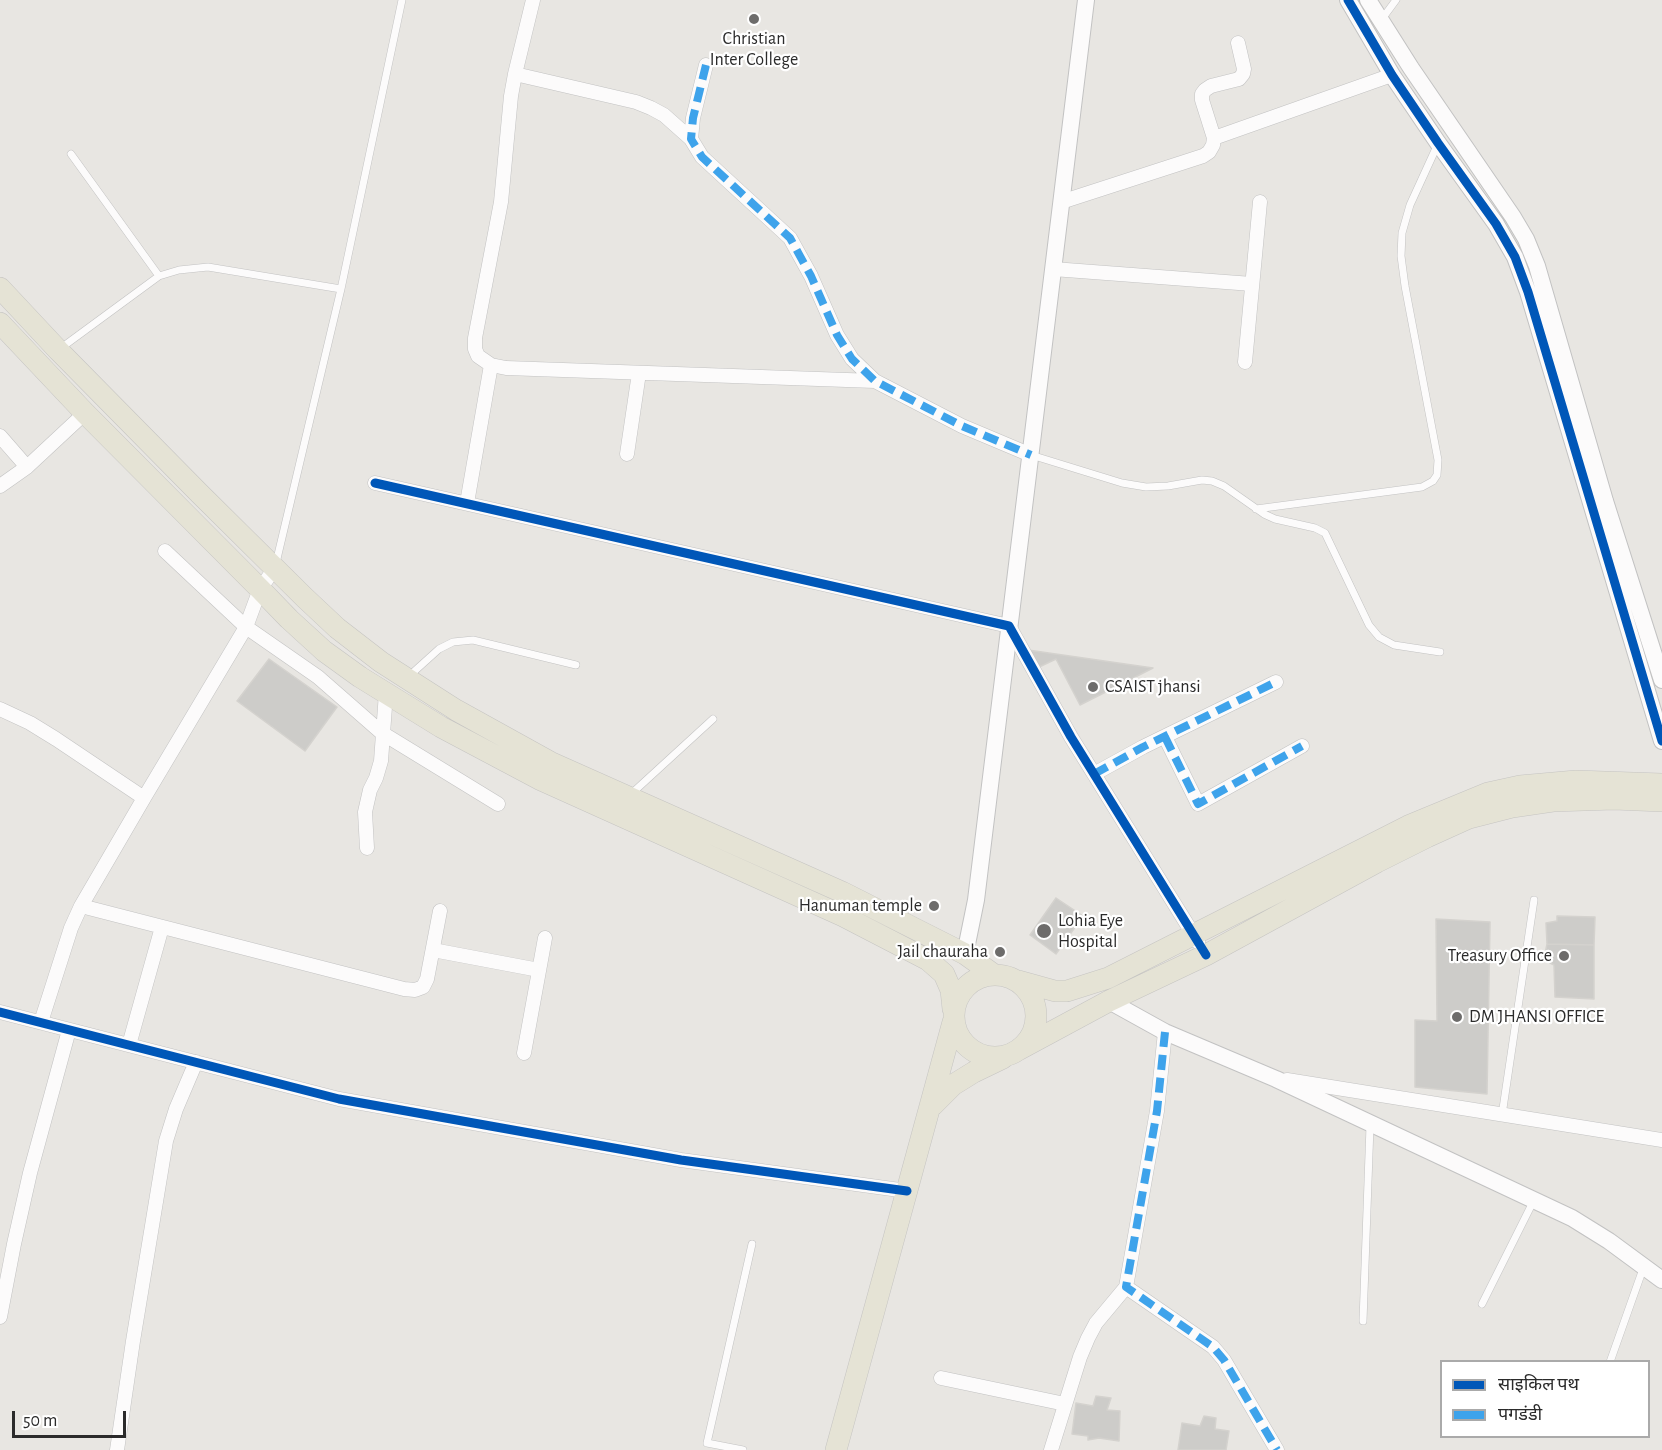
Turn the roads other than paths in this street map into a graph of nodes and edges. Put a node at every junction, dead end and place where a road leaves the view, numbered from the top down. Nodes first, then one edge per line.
1 (402, 0) edge
2 (533, 0) edge
3 (1086, 0) edge
4 (1348, 0) edge
5 (1368, 0) edge
6 (1396, 0) edge
7 (1381, 21) junction
8 (1238, 43) dead end
9 (706, 65) dead end
10 (515, 74) junction
11 (1392, 75) junction
12 (1214, 138) junction
13 (692, 139) junction
14 (1438, 143) junction
15 (72, 154) dead end
16 (1062, 202) junction
17 (1260, 202) dead end
18 (1053, 269) junction
19 (159, 276) junction
20 (1252, 284) junction
21 (0, 288) edge
22 (341, 289) junction
23 (0, 323) edge
24 (58, 350) junction
25 (1245, 362) dead end
26 (491, 365) junction
27 (639, 373) junction
28 (875, 381) junction
29 (85, 413) junction
30 (0, 436) edge
31 (627, 454) dead end
32 (1031, 454) junction
33 (27, 467) junction
34 (375, 483) dead end
35 (0, 486) edge
36 (466, 503) junction
37 (1256, 509) junction
38 (165, 551) dead end
39 (275, 568) junction
40 (260, 589) junction
41 (1010, 626) junction
42 (246, 627) junction
43 (1440, 652) dead end
44 (576, 665) dead end
45 (406, 678) junction
46 (1662, 680) edge
47 (1276, 682) dead end
48 (386, 693) junction
49 (0, 709) edge
50 (713, 719) dead end
51 (382, 733) junction
52 (1165, 736) junction
53 (1662, 741) edge
54 (1302, 746) dead end
55 (1094, 774) junction
56 (1662, 784) edge
57 (628, 797) junction
58 (144, 798) junction
59 (1662, 801) edge
60 (498, 804) dead end
61 (367, 848) dead end
62 (1534, 900) dead end
63 (81, 906) junction
64 (440, 910) dead end
65 (162, 927) junction
66 (1194, 934) junction
67 (545, 938) dead end
68 (433, 950) junction
69 (965, 954) junction
70 (1206, 955) junction
71 (539, 970) junction
72 (993, 974) junction
73 (1019, 981) junction
74 (1109, 1001) junction
75 (0, 1012) edge
76 (953, 1016) junction
77 (41, 1022) junction
78 (69, 1030) junction
79 (1165, 1032) junction
80 (129, 1045) junction
81 (524, 1053) dead end
82 (1012, 1053) junction
83 (196, 1062) junction
84 (1276, 1079) junction
85 (932, 1107) junction
86 (1502, 1115) junction
87 (1371, 1123) junction
88 (1662, 1140) edge
89 (907, 1191) junction
90 (1534, 1200) junction
91 (752, 1244) dead end
92 (1644, 1266) junction
93 (1662, 1280) edge
94 (1126, 1287) junction
95 (1482, 1304) dead end
96 (0, 1317) edge
97 (1364, 1321) dead end
98 (1611, 1360) edge
99 (941, 1378) dead end
100 (1065, 1404) junction
101 (706, 1447) edge
102 (117, 1450) edge
103 (743, 1450) edge
104 (836, 1450) edge
105 (1051, 1450) edge
106 (1277, 1450) edge

1 - 22 lane
2 - 10 street
3 - 16 street
4 - 11 street
5 - 7 street
6 - 7 lane
7 - 46 street
8 - 12 street
9 - 13 street
10 - 13 street
10 - 26 street
11 - 12 street
11 - 14 street
12 - 16 street
13 - 28 street
14 - 37 lane
14 - 53 street
15 - 19 lane
16 - 18 street
17 - 20 street
18 - 20 street
18 - 32 street
19 - 22 lane
19 - 24 lane
20 - 25 street
21 - 24 main road
22 - 39 lane
23 - 29 main road
24 - 39 main road
26 - 27 street
26 - 36 street
27 - 28 street
27 - 31 street
28 - 32 street
29 - 33 street
29 - 40 main road
30 - 33 street
32 - 37 lane
32 - 41 street
33 - 35 street
34 - 36 street
36 - 41 street
37 - 43 lane
38 - 42 street
39 - 40 street
39 - 45 main road
40 - 42 street
40 - 48 main road
41 - 55 street
41 - 69 street
42 - 51 street
42 - 58 street
44 - 45 lane
45 - 57 main road
47 - 52 street
48 - 51 street
48 - 76 main road
49 - 58 street
50 - 57 lane
51 - 60 street
51 - 61 street
52 - 54 street
52 - 55 street
55 - 66 street
56 - 66 main road
57 - 69 main road
58 - 63 street
59 - 70 main road
62 - 86 lane
63 - 65 street
63 - 77 street
64 - 68 street
65 - 68 street
65 - 80 street
66 - 70 street
66 - 73 main road
67 - 71 street
68 - 71 street
69 - 72 main road
70 - 74 main road
71 - 81 street
72 - 73 main road
72 - 76 main road
73 - 82 main road
74 - 79 street
74 - 82 main road
75 - 77 street
76 - 82 main road
76 - 85 main road
77 - 78 street
78 - 80 street
78 - 96 street
79 - 84 street
79 - 94 street
80 - 83 street
82 - 85 main road
83 - 89 street
83 - 102 street
84 - 86 street
84 - 87 street
85 - 89 main road
86 - 88 street
87 - 90 street
87 - 97 lane
89 - 104 main road
90 - 92 street
90 - 95 lane
91 - 101 lane
92 - 93 street
92 - 98 lane
94 - 100 street
94 - 106 street
99 - 100 street
100 - 105 street
101 - 103 lane

